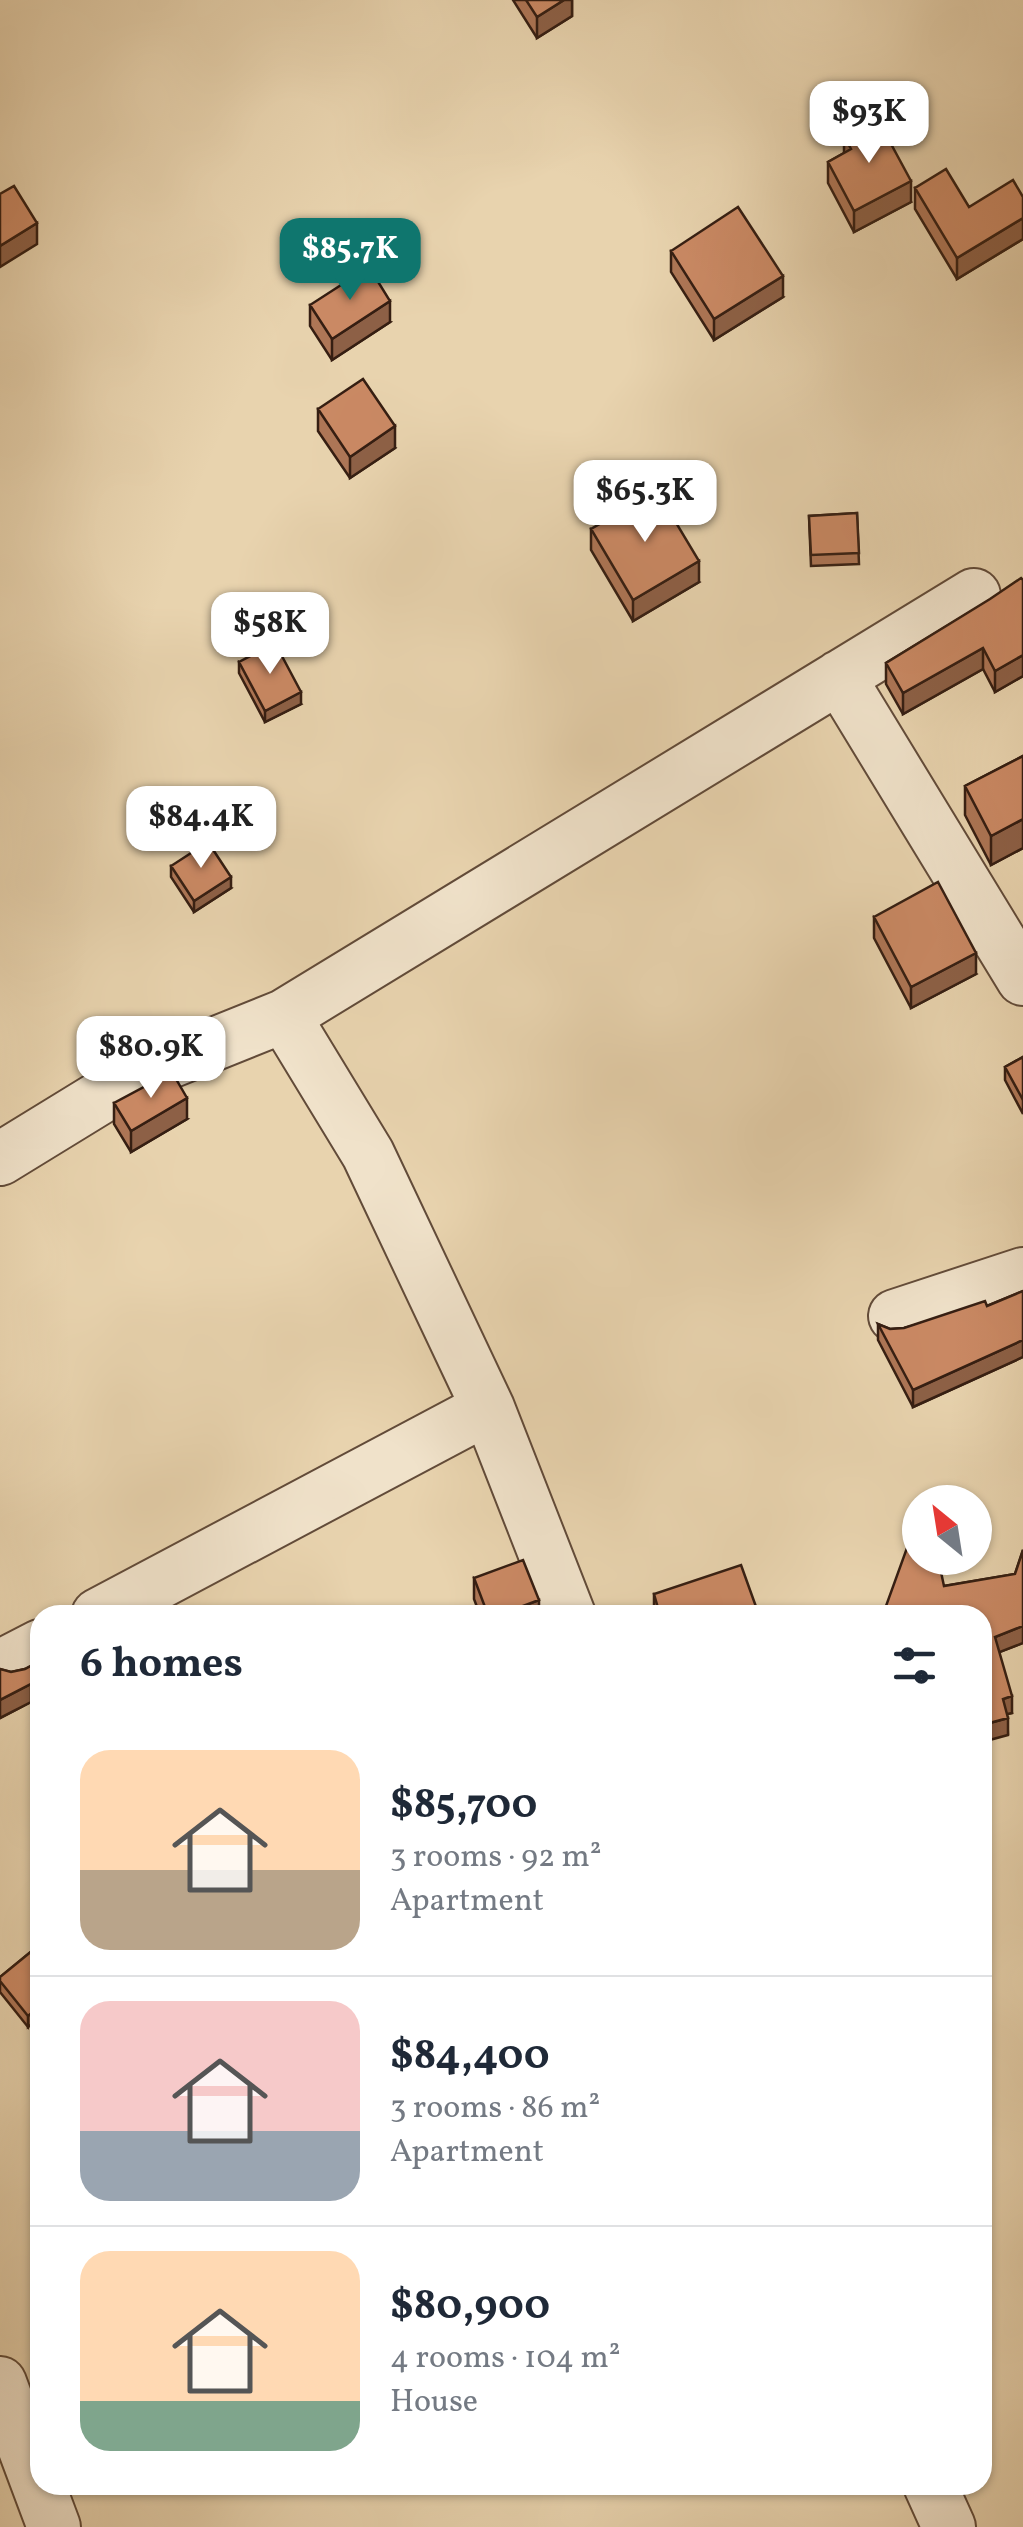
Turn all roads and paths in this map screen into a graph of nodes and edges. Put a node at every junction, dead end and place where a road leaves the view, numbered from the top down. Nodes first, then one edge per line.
1 (974, 595) dead end
2 (839, 677) junction
3 (1023, 980) edge
4 (284, 1016) junction
5 (0, 1159) edge
6 (1023, 1274) edge
7 (895, 1316) dead end
8 (488, 1408) junction
9 (117, 1605) edge
10 (565, 1605) edge
11 (0, 2383) edge
12 (30, 2463) edge
13 (42, 2495) edge
14 (935, 2495) edge
15 (54, 2527) edge
16 (950, 2527) edge

1 - 2 street
2 - 3 street
2 - 4 street
4 - 5 street
4 - 8 street
6 - 7 street
8 - 9 street
8 - 10 street
11 - 12 street
13 - 15 street
14 - 16 street

